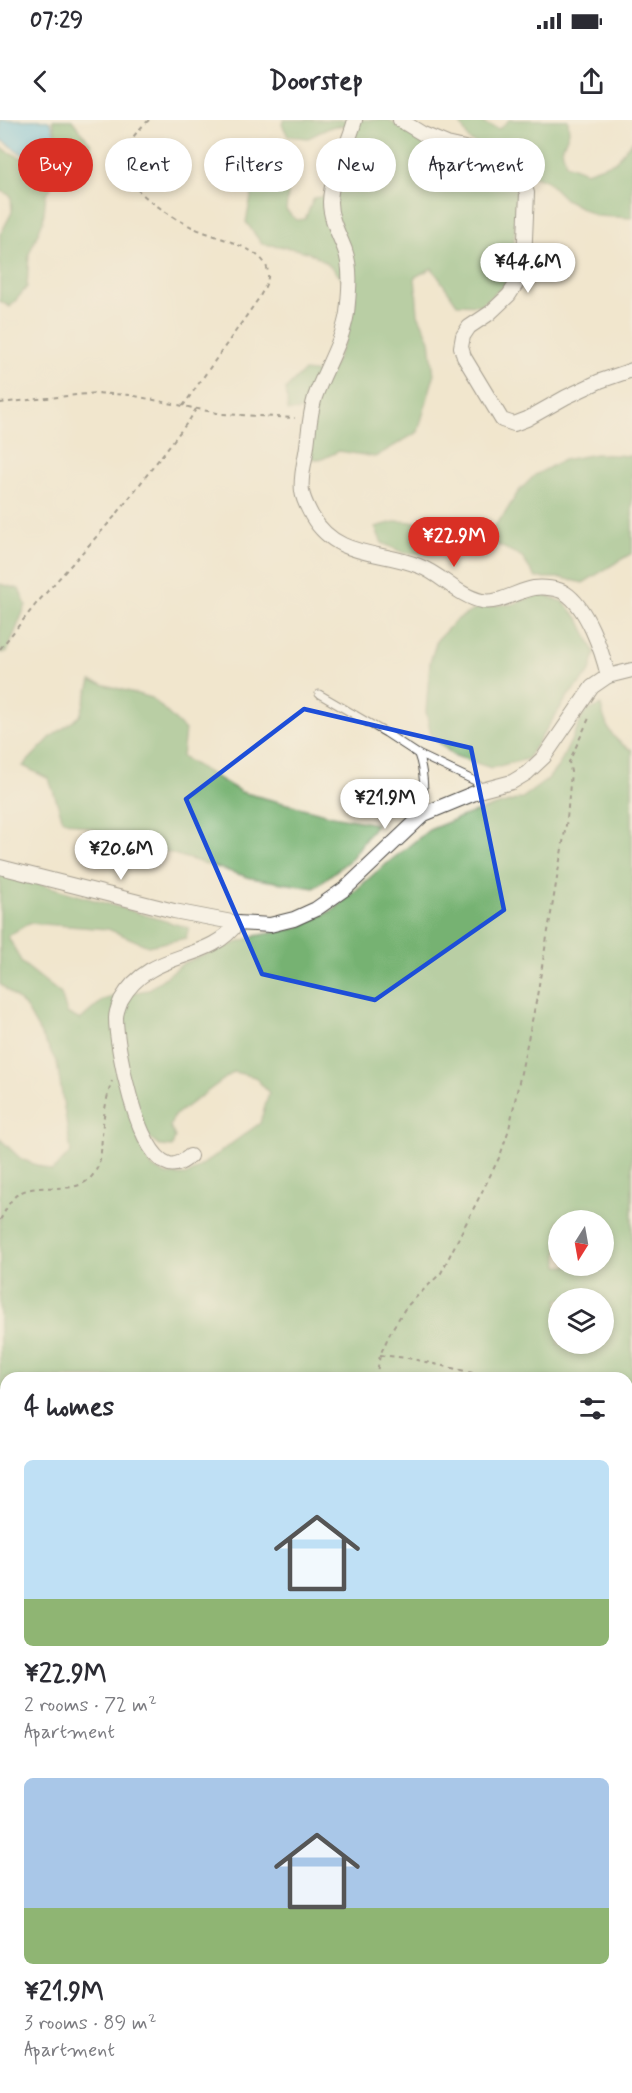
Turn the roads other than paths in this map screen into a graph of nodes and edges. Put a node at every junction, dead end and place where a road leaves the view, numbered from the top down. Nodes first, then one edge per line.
1 (355, 120) edge
2 (400, 120) edge
3 (632, 370) edge
4 (632, 670) edge
5 (608, 676) junction
6 (319, 694) dead end
7 (418, 754) junction
8 (482, 790) junction
9 (424, 814) junction
10 (0, 867) edge
11 (237, 923) junction
12 (190, 1156) dead end

1 - 5 street
2 - 3 street
4 - 5 street
5 - 8 street
6 - 7 lane
7 - 8 lane
7 - 9 lane
8 - 9 street
9 - 11 street
10 - 11 street
11 - 12 street

